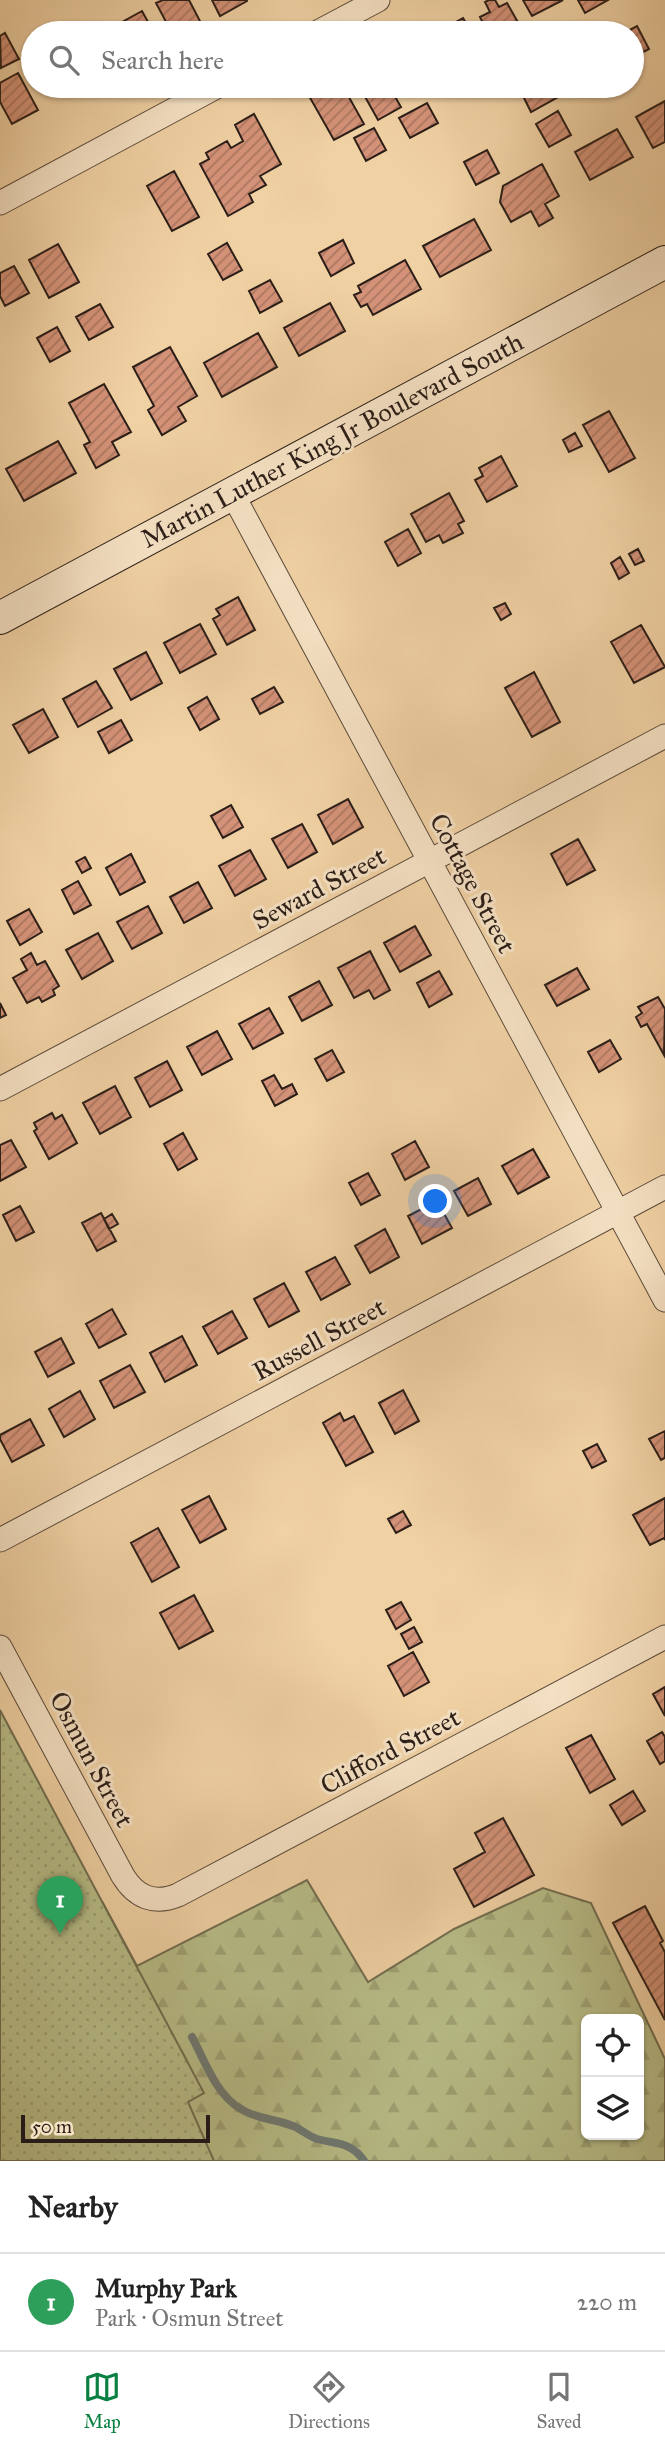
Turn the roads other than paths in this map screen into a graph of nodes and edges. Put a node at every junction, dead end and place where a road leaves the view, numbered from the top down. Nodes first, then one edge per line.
1 (378, 0) edge
2 (339, 21) edge
3 (196, 98) edge
4 (0, 203) edge
5 (665, 261) edge
6 (232, 494) junction
7 (0, 618) edge
8 (665, 736) edge
9 (429, 861) junction
10 (0, 1089) edge
11 (665, 1187) edge
12 (618, 1212) junction
13 (665, 1300) edge
14 (0, 1540) edge
15 (665, 1637) edge
16 (0, 1647) edge
17 (138, 1895) joint

1 - 2 street
3 - 4 street
5 - 6 main road, Martin Luther King Jr Boulevard South
6 - 7 main road, Martin Luther King Jr Boulevard South
6 - 9 street, Cottage Street
8 - 9 street, Seward Street
9 - 10 street, Seward Street
9 - 12 street, Cottage Street
11 - 12 street, Russell Street
12 - 13 street, Cottage Street
12 - 14 street, Russell Street
15 - 17 street, Clifford Street
16 - 17 street, Osmun Street

